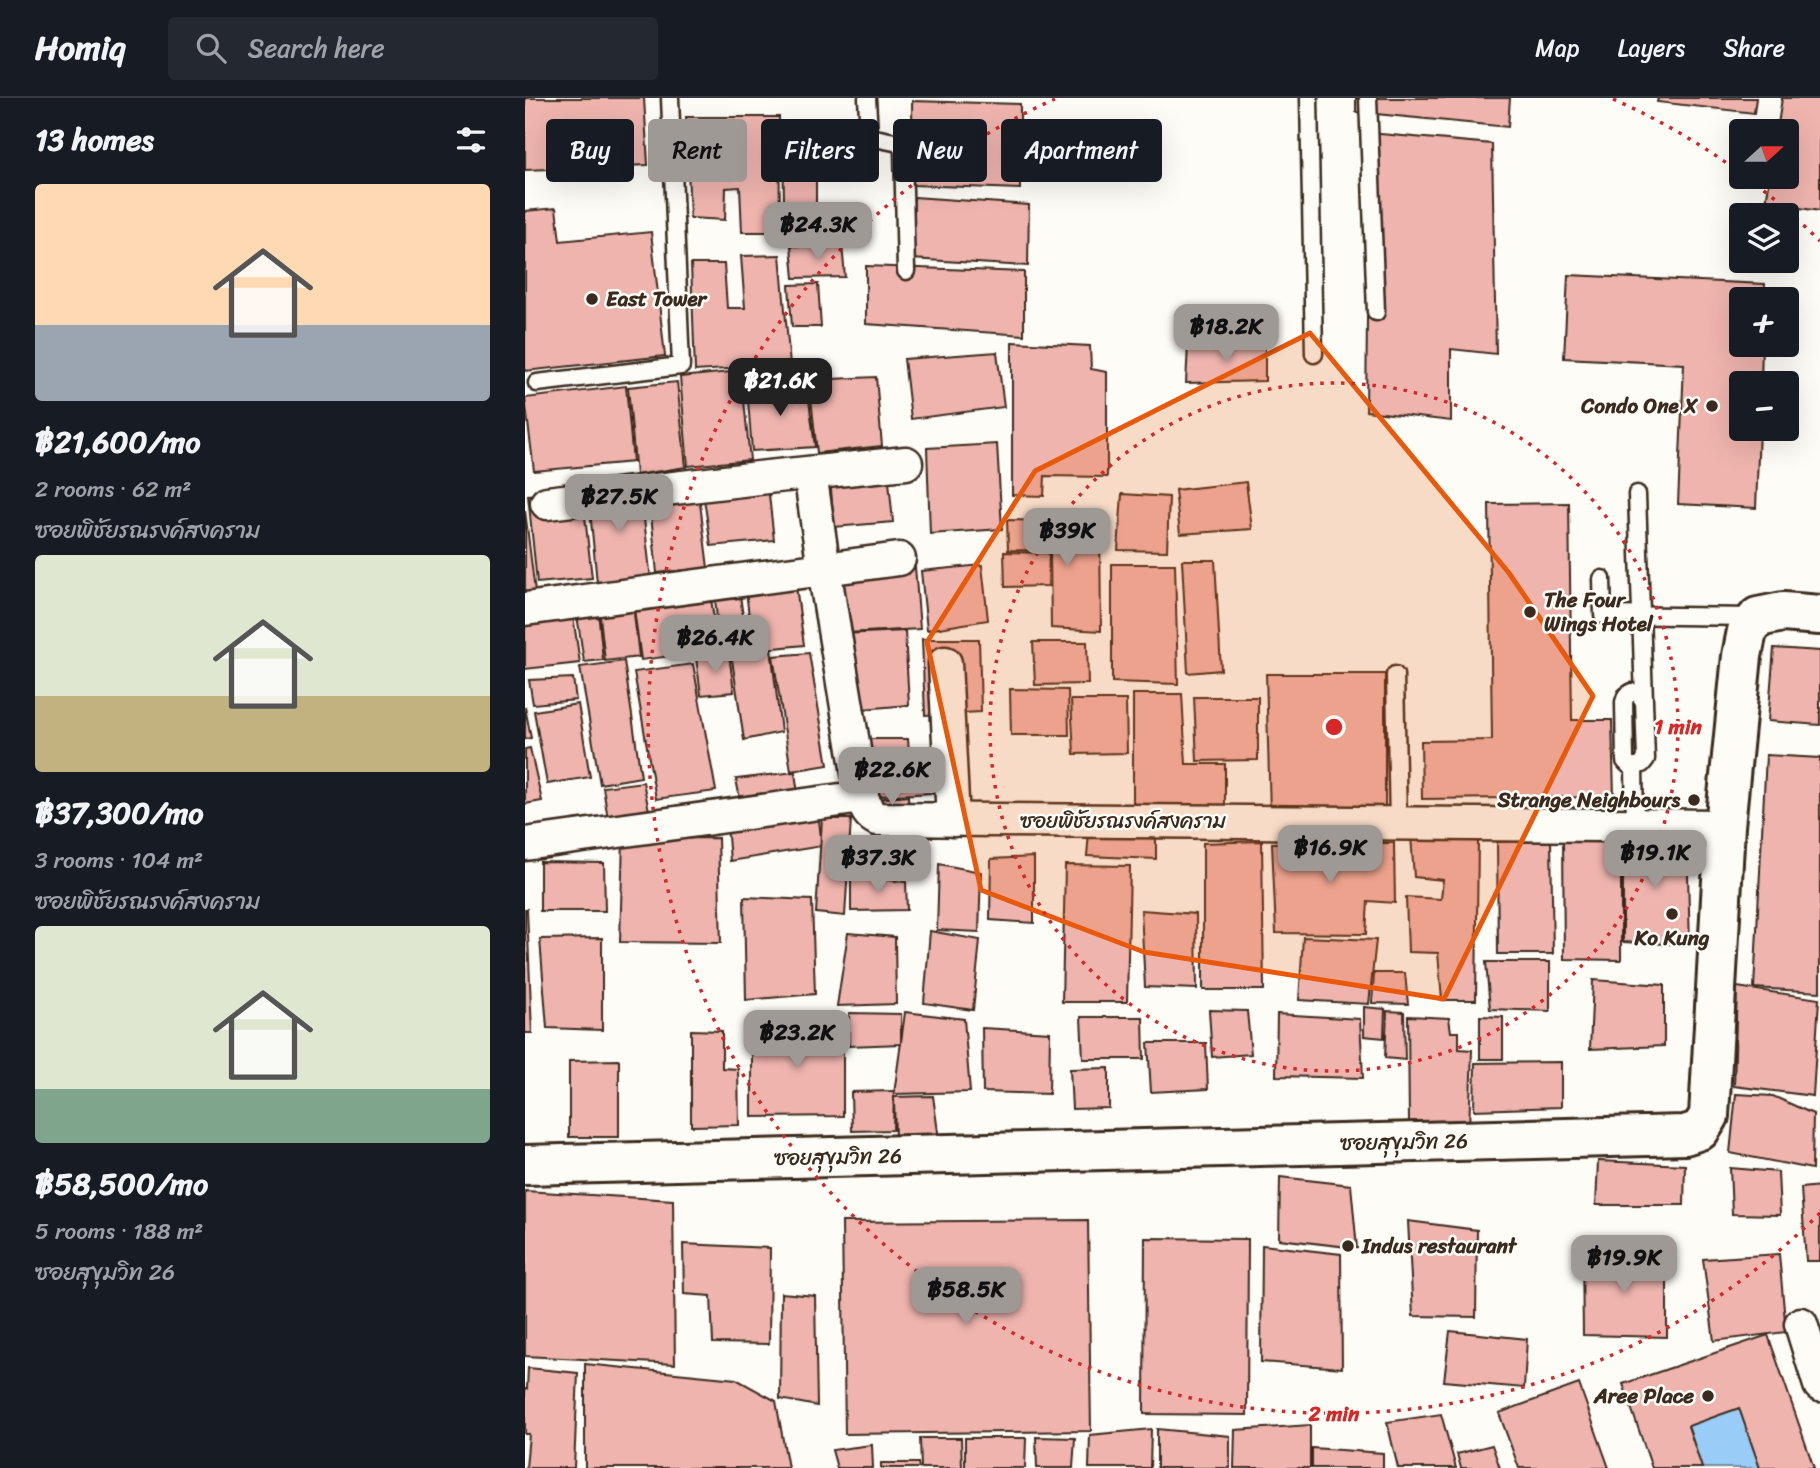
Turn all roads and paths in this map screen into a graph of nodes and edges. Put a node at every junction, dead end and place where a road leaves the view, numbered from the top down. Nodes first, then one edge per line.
1 (670, 98) edge
2 (867, 98) edge
3 (1309, 98) edge
4 (1368, 98) edge
5 (906, 271) dead end
6 (1376, 312) dead end
7 (1314, 354) dead end
8 (537, 383) dead end
9 (906, 463) dead end
10 (810, 473) junction
11 (1637, 494) dead end
12 (547, 503) dead end
13 (899, 559) dead end
14 (824, 569) junction
15 (1601, 579) dead end
16 (525, 609) edge
17 (1820, 615) edge
18 (1642, 616) junction
19 (1758, 617) junction
20 (945, 663) dead end
21 (1395, 675) dead end
22 (862, 797) junction
23 (953, 820) junction
24 (1398, 824) junction
25 (1635, 826) junction
26 (1725, 826) junction
27 (525, 844) edge
28 (525, 1165) edge
29 (1801, 1324) dead end
30 (1820, 1385) edge

1 - 8 lane
2 - 5 lane
3 - 7 lane
4 - 6 lane
9 - 10 street
10 - 12 street
10 - 14 street
11 - 18 lane
13 - 14 street
14 - 16 street
14 - 22 street
15 - 18 lane
17 - 19 street
18 - 19 lane
18 - 25 lane
19 - 26 street, ซอยสุขุมวิท 26
20 - 23 street
21 - 24 lane
22 - 23 street, ซอยพิชัยรณรงค์สงคราม
22 - 27 street
23 - 24 street, ซอยพิชัยรณรงค์สงคราม
24 - 25 street, ซอยพิชัยรณรงค์สงคราม
25 - 26 street, ซอยพิชัยรณรงค์สงคราม
26 - 28 street, ซอยสุขุมวิท 26
29 - 30 street

